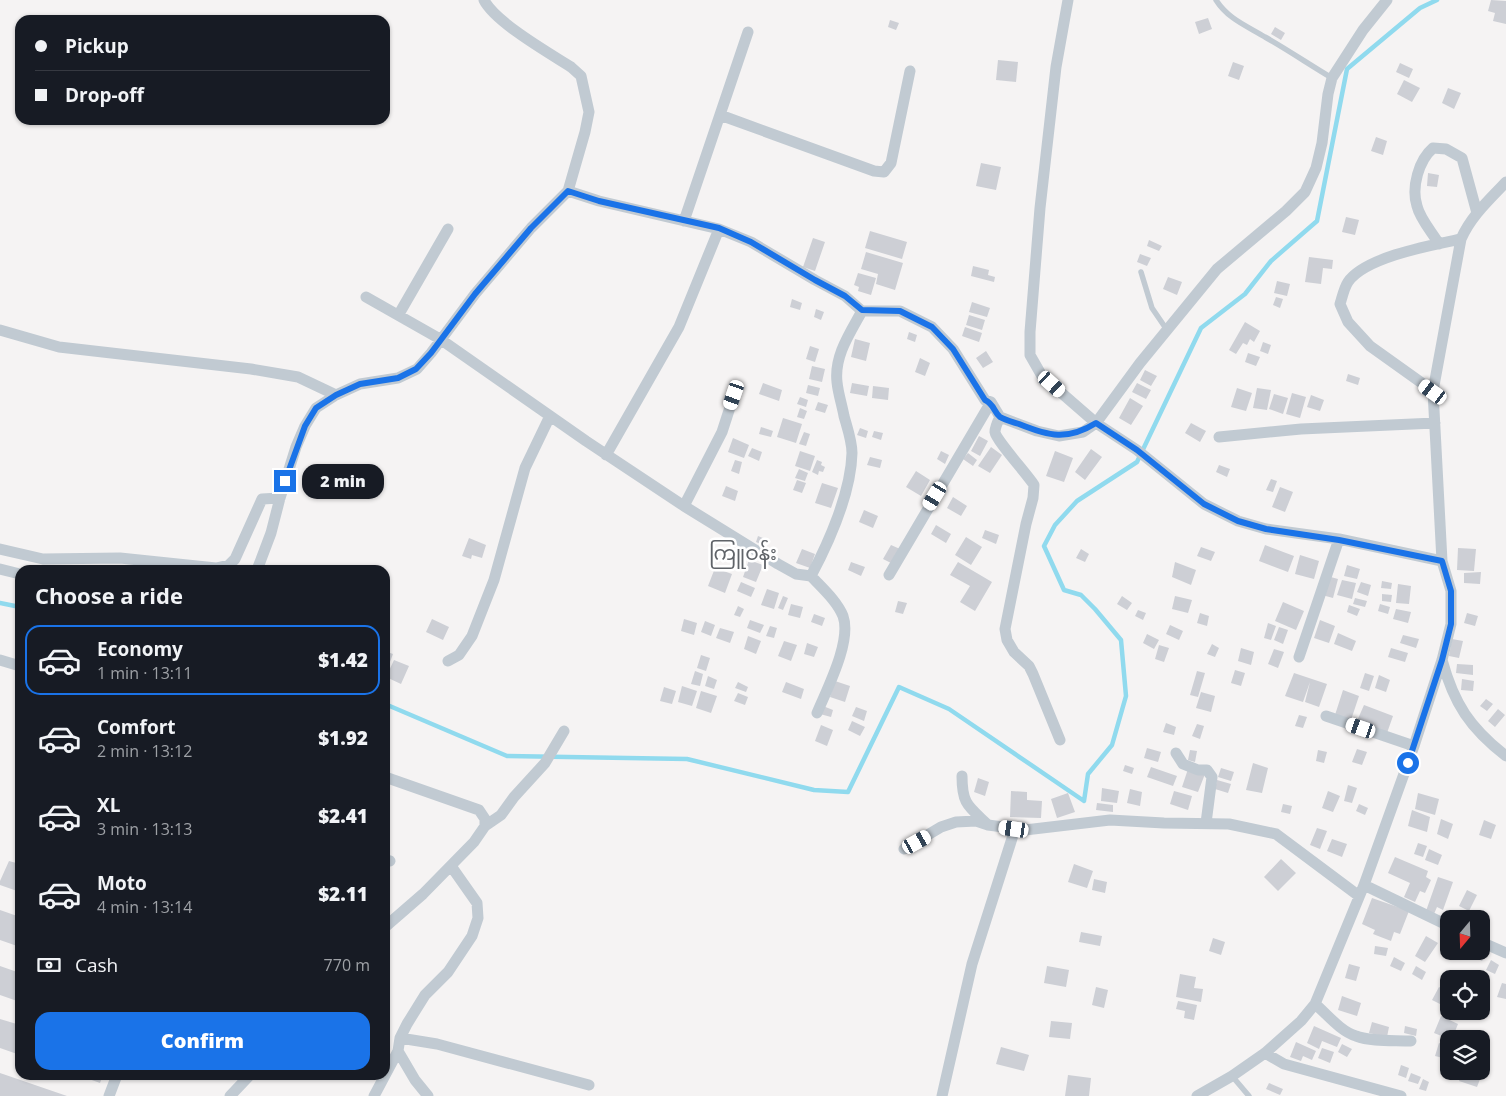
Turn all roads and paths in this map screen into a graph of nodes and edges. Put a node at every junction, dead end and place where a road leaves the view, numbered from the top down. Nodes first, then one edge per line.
1 (484, 0) edge
2 (1068, 0) edge
3 (1216, 0) edge
4 (1387, 0) edge
5 (748, 32) dead end
6 (910, 71) dead end
7 (1332, 78) junction
8 (720, 115) junction
9 (1506, 182) edge
10 (568, 191) junction
11 (1477, 213) junction
12 (684, 221) junction
13 (719, 228) junction
14 (448, 229) dead end
15 (1461, 239) junction
16 (1439, 244) junction
17 (1141, 272) dead end
18 (366, 297) dead end
19 (862, 310) junction
20 (399, 314) junction
21 (0, 330) edge
22 (1167, 330) junction
23 (440, 339) junction
24 (1433, 392) junction
25 (336, 395) junction
26 (734, 395) dead end
27 (991, 402) junction
28 (550, 416) junction
29 (1000, 417) junction
30 (1096, 423) junction
31 (1435, 424) junction
32 (1219, 437) dead end
33 (606, 455) junction
34 (280, 498) junction
35 (684, 506) junction
36 (1339, 540) junction
37 (0, 549) edge
38 (1442, 561) junction
39 (187, 565) edge
40 (230, 565) edge
41 (259, 565) edge
42 (0, 569) edge
43 (15, 573) edge
44 (889, 575) dead end
45 (811, 576) junction
46 (1299, 657) dead end
47 (0, 660) edge
48 (1442, 660) junction
49 (448, 661) dead end
50 (15, 664) edge
51 (817, 713) dead end
52 (1326, 716) dead end
53 (564, 731) dead end
54 (1060, 740) dead end
55 (1414, 746) junction
56 (1176, 753) dead end
57 (1506, 756) edge
58 (962, 776) dead end
59 (390, 779) edge
60 (1206, 823) junction
61 (988, 825) junction
62 (485, 826) junction
63 (1014, 829) junction
64 (904, 849) dead end
65 (451, 866) junction
66 (1362, 890) junction
67 (1440, 922) edge
68 (390, 923) edge
69 (1490, 946) edge
70 (1506, 953) edge
71 (1315, 1004) junction
72 (400, 1038) junction
73 (1411, 1041) dead end
74 (398, 1051) junction
75 (1265, 1053) junction
76 (390, 1066) edge
77 (1232, 1076) junction
78 (115, 1080) edge
79 (245, 1080) edge
80 (383, 1080) edge
81 (589, 1086) dead end
82 (109, 1096) edge
83 (230, 1096) edge
84 (374, 1096) edge
85 (428, 1096) edge
86 (942, 1096) edge
87 (1197, 1096) edge
88 (1250, 1096) edge
89 (1401, 1096) edge

1 - 10 street
2 - 30 street
3 - 7 lane
4 - 7 street
5 - 8 street
6 - 8 street
7 - 22 street
8 - 12 street
9 - 11 street
10 - 12 street
10 - 23 street
11 - 15 street
11 - 16 street
12 - 13 street
13 - 19 street
13 - 33 street
14 - 20 street
15 - 16 street
15 - 24 street
16 - 24 street
17 - 22 lane
18 - 20 street
19 - 27 street
19 - 45 street
20 - 23 street
21 - 25 street
22 - 30 street
23 - 25 street
23 - 28 street
24 - 31 street
25 - 34 street
26 - 35 street
27 - 29 street
27 - 44 street
28 - 33 street
28 - 49 street
29 - 30 street
29 - 54 street
30 - 36 street
31 - 32 street
31 - 38 street
33 - 35 street
34 - 40 street
34 - 41 street
35 - 45 street
36 - 38 street
36 - 46 street
37 - 39 street
38 - 48 street
42 - 43 street
45 - 51 street
47 - 50 street
48 - 55 street
48 - 57 street
52 - 55 street
53 - 62 street
55 - 66 street
56 - 60 street
58 - 61 street
59 - 62 street
60 - 63 street
60 - 66 street
61 - 63 street
61 - 64 street
62 - 65 street
63 - 86 street
65 - 68 street
65 - 72 street
66 - 67 street
66 - 71 street
69 - 70 street
71 - 73 street
71 - 75 street
72 - 74 street
72 - 81 street
74 - 76 street
74 - 85 street
75 - 77 street
75 - 89 street
77 - 87 street
77 - 88 lane
78 - 82 street
79 - 83 street
80 - 84 street

